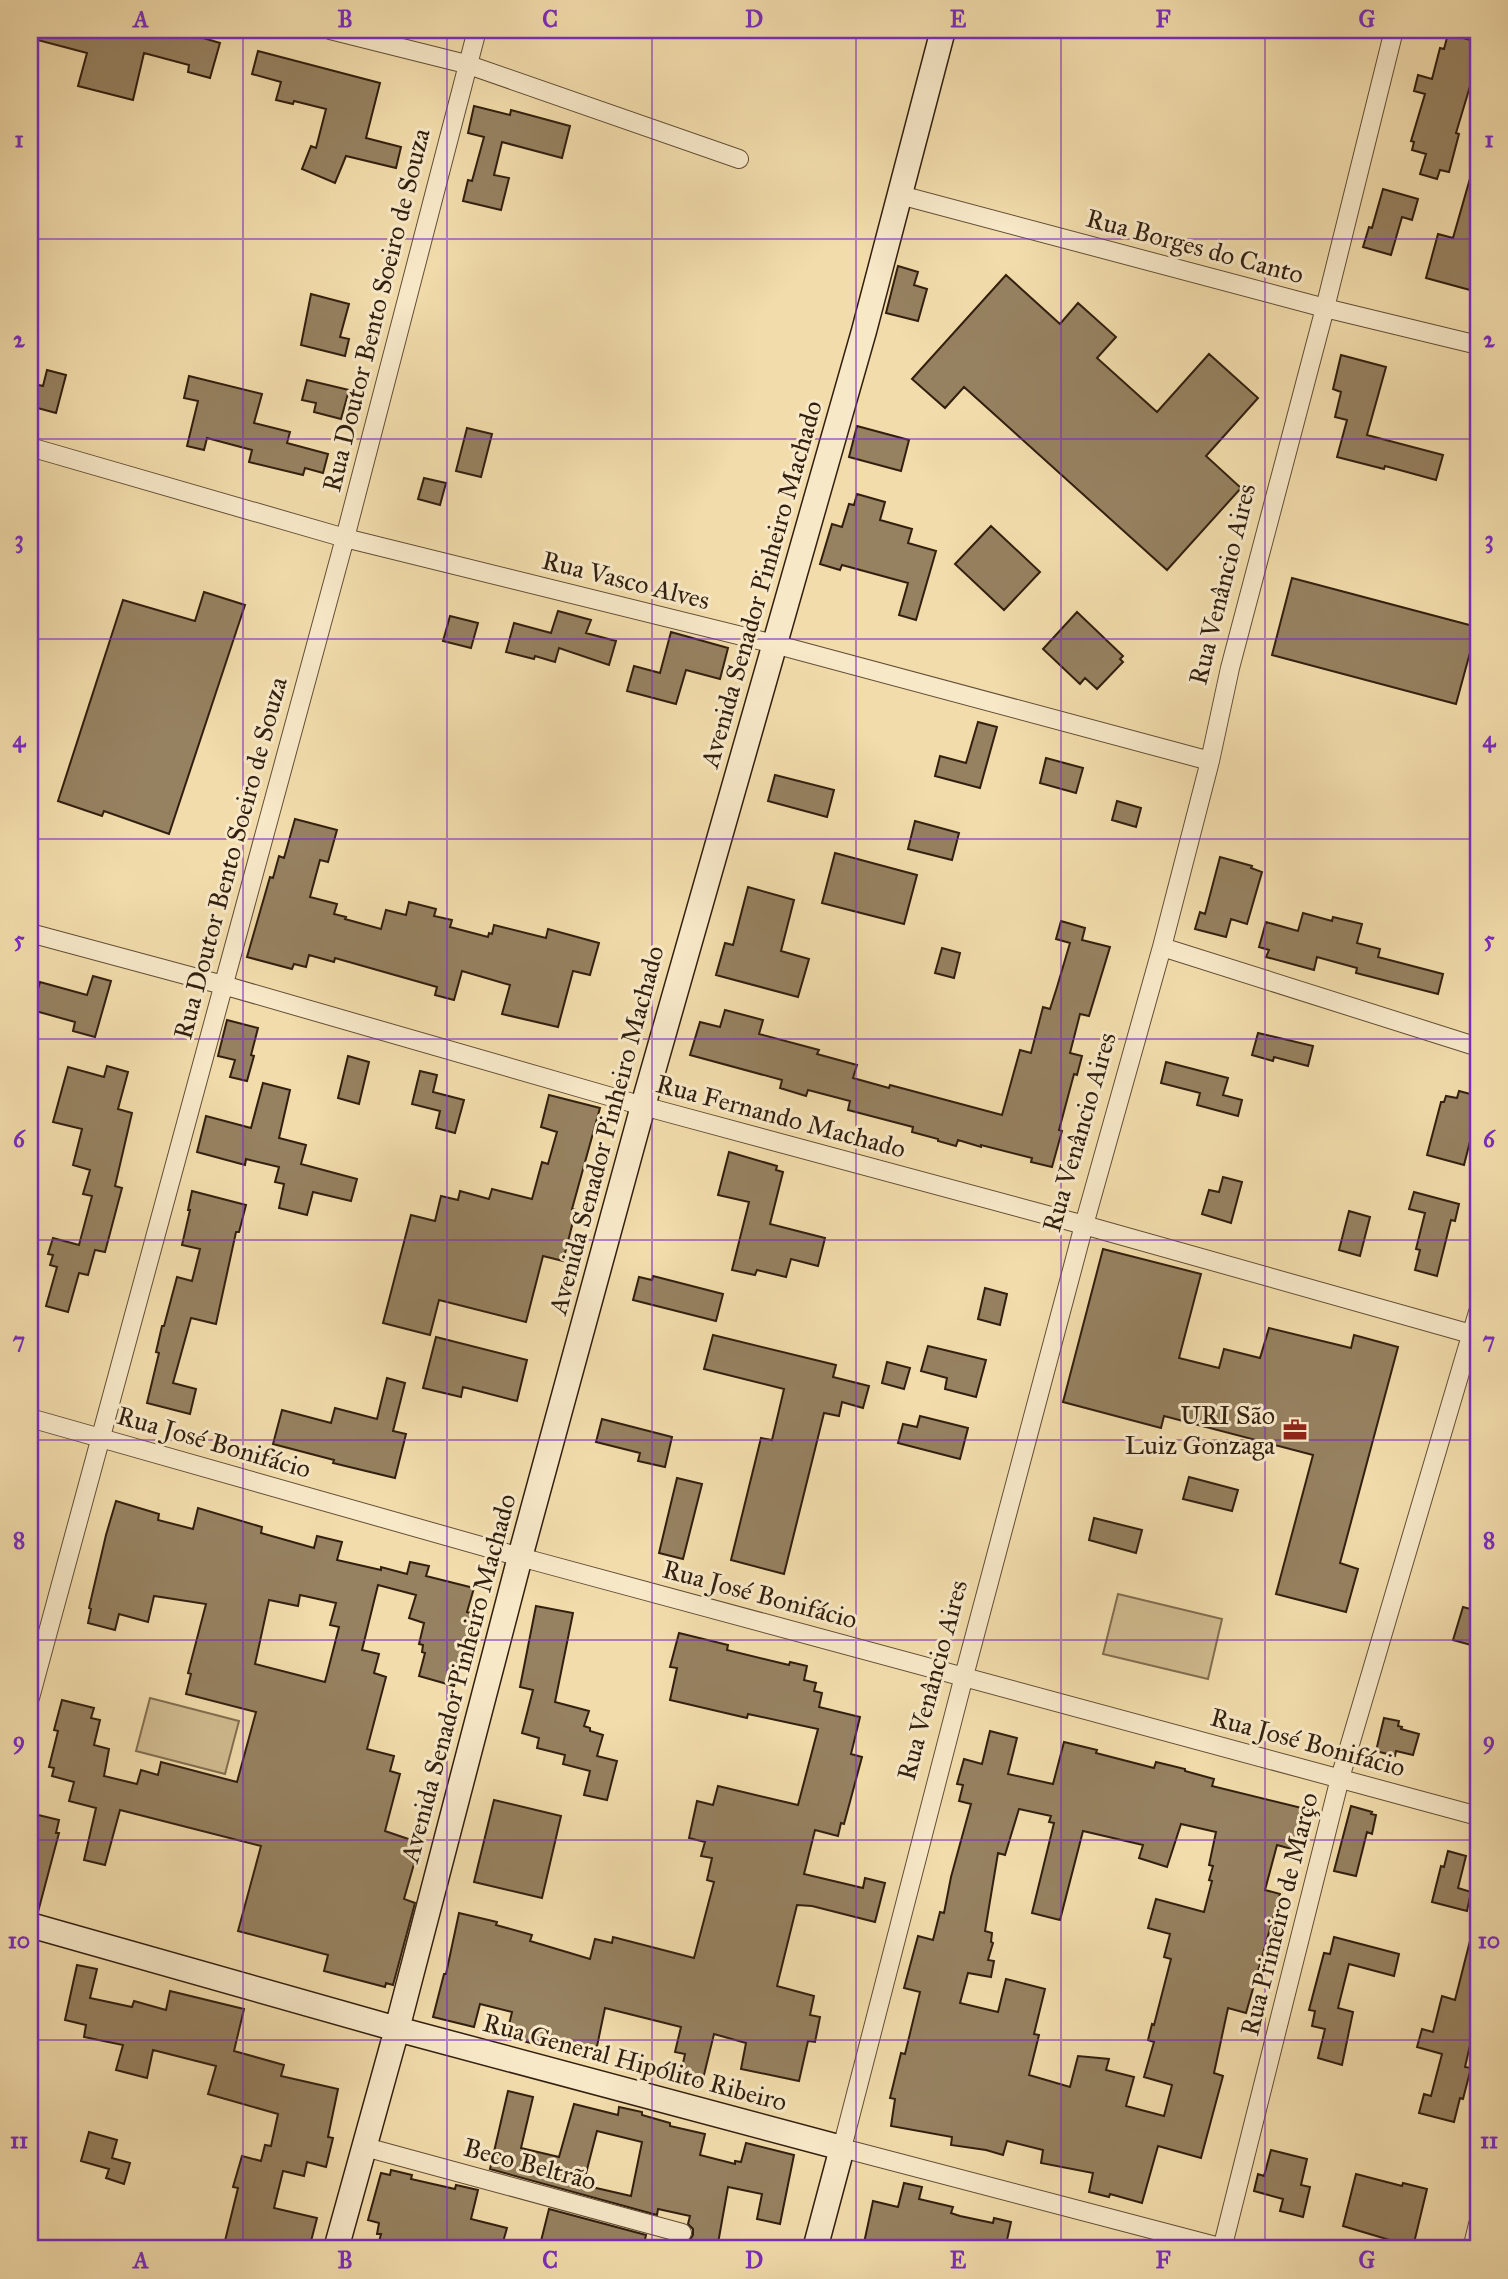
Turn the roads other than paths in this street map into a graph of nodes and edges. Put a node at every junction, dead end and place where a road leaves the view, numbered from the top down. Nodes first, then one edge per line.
1 (330, 30) edge
2 (477, 30) edge
3 (943, 30) edge
4 (1394, 30) edge
5 (466, 64) junction
6 (739, 159) dead end
7 (900, 195) junction
8 (1325, 308) junction
9 (1478, 345) edge
10 (30, 447) edge
11 (345, 538) junction
12 (774, 644) junction
13 (1210, 761) junction
14 (30, 933) edge
15 (1162, 947) junction
16 (223, 985) junction
17 (1478, 1047) edge
18 (643, 1106) junction
19 (1084, 1225) junction
20 (1478, 1312) edge
21 (1475, 1336) edge
22 (30, 1418) edge
23 (101, 1437) junction
24 (520, 1557) junction
25 (964, 1675) junction
26 (30, 1698) edge
27 (1340, 1779) junction
28 (1478, 1816) edge
29 (30, 1926) edge
30 (397, 2029) junction
31 (365, 2147) junction
32 (842, 2148) junction
33 (1478, 2224) edge
34 (682, 2232) dead end
35 (336, 2249) edge
36 (815, 2249) edge
37 (1224, 2249) edge
38 (1472, 2249) edge

1 - 5 street
2 - 5 street, Rua Doutor Bento Soeiro de Souza
3 - 7 main road, Avenida Senador Pinheiro Machado
4 - 8 street, Rua Venâncio Aires
5 - 6 street
5 - 11 street, Rua Doutor Bento Soeiro de Souza
7 - 8 street, Rua Borges do Canto
7 - 12 main road, Avenida Senador Pinheiro Machado
8 - 9 street, Rua Borges do Canto
8 - 13 street, Rua Venâncio Aires
10 - 11 street, Rua Vasco Alves
11 - 12 street, Rua Vasco Alves
11 - 16 street, Rua Doutor Bento Soeiro de Souza
12 - 13 street, Rua Vasco Alves
12 - 18 main road, Avenida Senador Pinheiro Machado
13 - 15 street, Rua Venâncio Aires
14 - 16 street, Rua Fernando Machado
15 - 17 street
15 - 19 street, Rua Venâncio Aires
16 - 18 street, Rua Fernando Machado
16 - 23 street, Rua Doutor Bento Soeiro de Souza
18 - 19 street, Rua Fernando Machado
18 - 24 main road, Avenida Senador Pinheiro Machado
19 - 21 street, Rua Fernando Machado
19 - 25 street, Rua Venâncio Aires
20 - 21 street, Rua Primeiro de Março
21 - 27 street, Rua Primeiro de Março
22 - 23 street, Rua José Bonifácio
23 - 24 street, Rua José Bonifácio
23 - 26 street, Rua Doutor Bento Soeiro de Souza
24 - 25 street, Rua José Bonifácio
24 - 30 main road, Avenida Senador Pinheiro Machado
25 - 27 street, Rua José Bonifácio
25 - 32 street, Rua Venâncio Aires
27 - 28 street, Rua José Bonifácio
27 - 37 street, Rua Primeiro de Março
29 - 30 main road, Rua General Hipólito Ribeiro
30 - 31 main road, Avenida Senador Pinheiro Machado
30 - 32 main road, Rua General Hipólito Ribeiro
31 - 34 street, Beco Beltrão
31 - 35 main road, Avenida Senador Pinheiro Machado
32 - 36 main road, Rua Venâncio Aires
32 - 37 street, Rua General Hipólito Ribeiro
33 - 38 street

